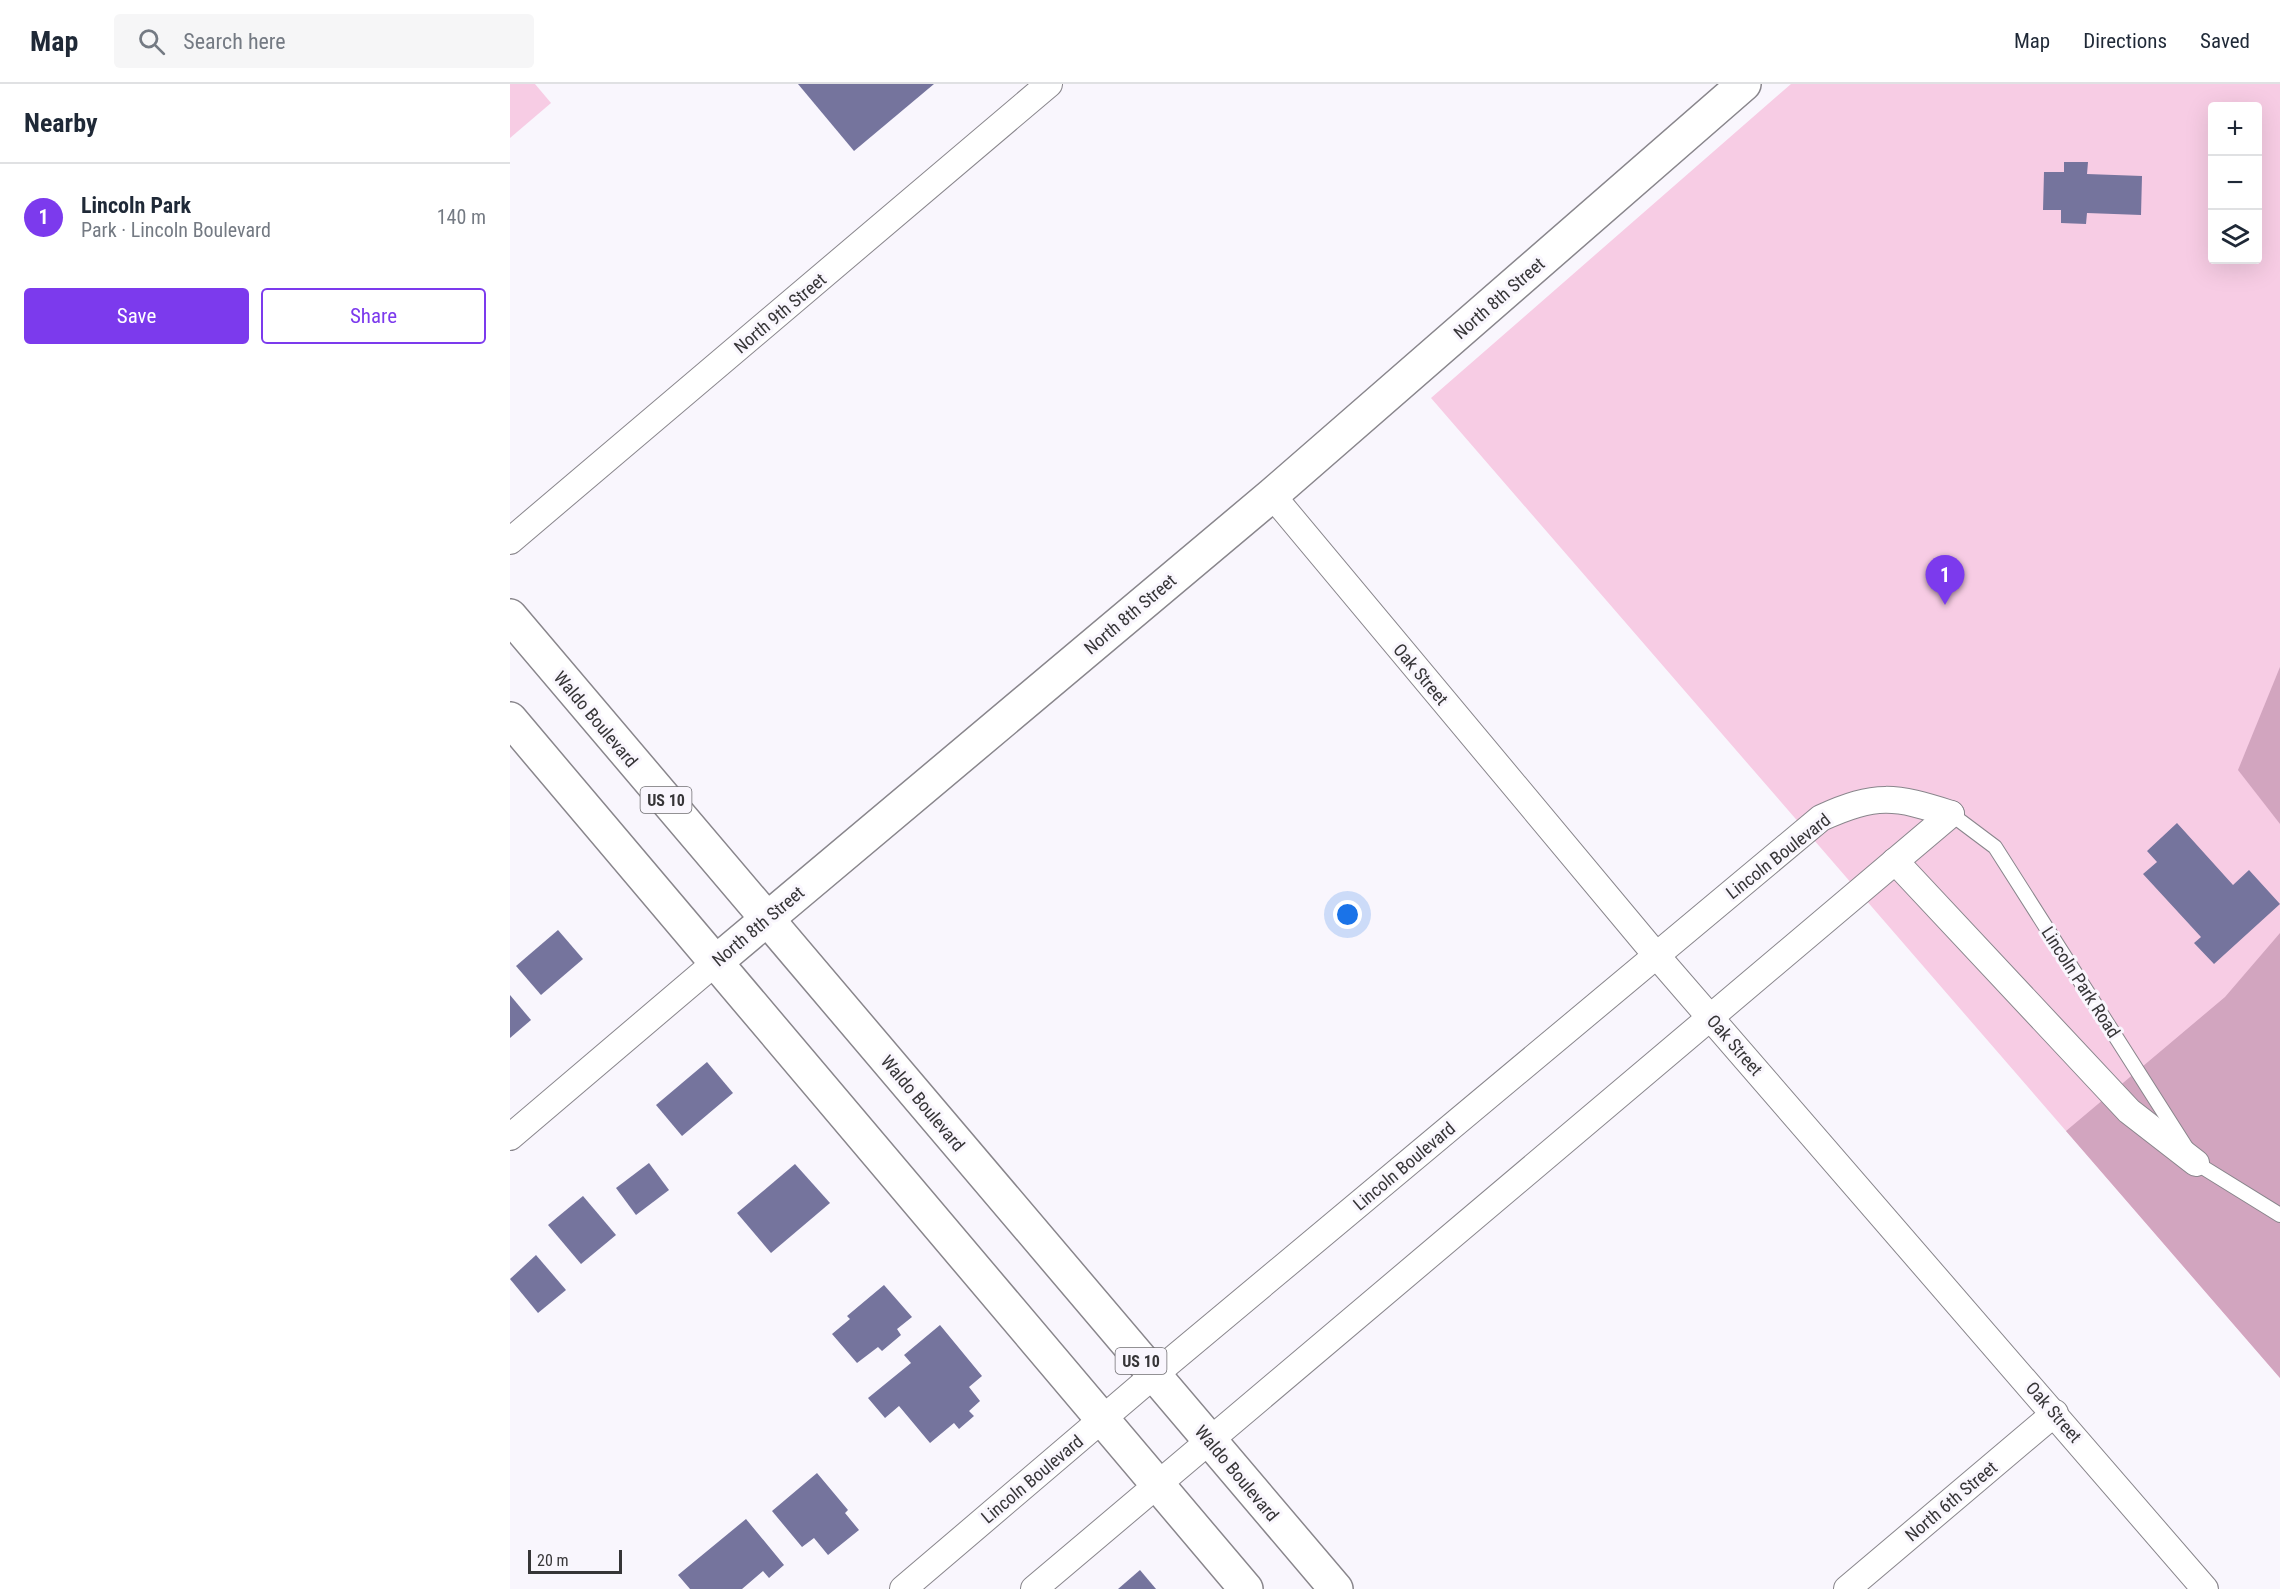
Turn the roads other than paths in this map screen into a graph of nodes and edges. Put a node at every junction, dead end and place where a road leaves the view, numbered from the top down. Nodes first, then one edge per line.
1 (1049, 84) edge
2 (1733, 88) edge
3 (1272, 495) junction
4 (510, 541) edge
5 (510, 616) edge
6 (510, 719) edge
7 (1951, 814) junction
8 (1895, 861) junction
9 (766, 918) junction
10 (1656, 955) junction
11 (716, 962) junction
12 (1711, 1018) junction
13 (510, 1137) edge
14 (2196, 1163) junction
15 (2280, 1215) edge
16 (1154, 1375) junction
17 (2055, 1413) junction
18 (1101, 1420) junction
19 (1210, 1441) junction
20 (1157, 1485) junction
21 (903, 1589) edge
22 (1034, 1589) edge
23 (1246, 1589) edge
24 (1336, 1589) edge
25 (1847, 1589) edge
26 (2205, 1589) edge

1 - 4 street, North 9th Street
2 - 3 main road, North 8th Street
3 - 9 main road, North 8th Street
3 - 10 street, Oak Street
5 - 9 main road, Waldo Boulevard / US 10
6 - 11 main road
7 - 8 street
7 - 10 street, Lincoln Boulevard
7 - 14 lane, Lincoln Park Road
8 - 12 street
8 - 14 street, Lincoln Park Road
9 - 11 main road, North 8th Street
9 - 16 main road, Waldo Boulevard / US 10
10 - 12 street, Oak Street
10 - 16 street, Lincoln Boulevard
11 - 13 street, North 8th Street
11 - 18 main road
12 - 17 street, Oak Street
12 - 19 street
14 - 15 lane, Lincoln Park Road
16 - 18 street, Lincoln Boulevard
16 - 19 main road, Waldo Boulevard / US 10
17 - 25 street, North 6th Street
17 - 26 street, Oak Street
18 - 20 main road
18 - 21 street, Lincoln Boulevard
19 - 20 street
19 - 24 main road, Waldo Boulevard / US 10
20 - 22 street
20 - 23 main road

